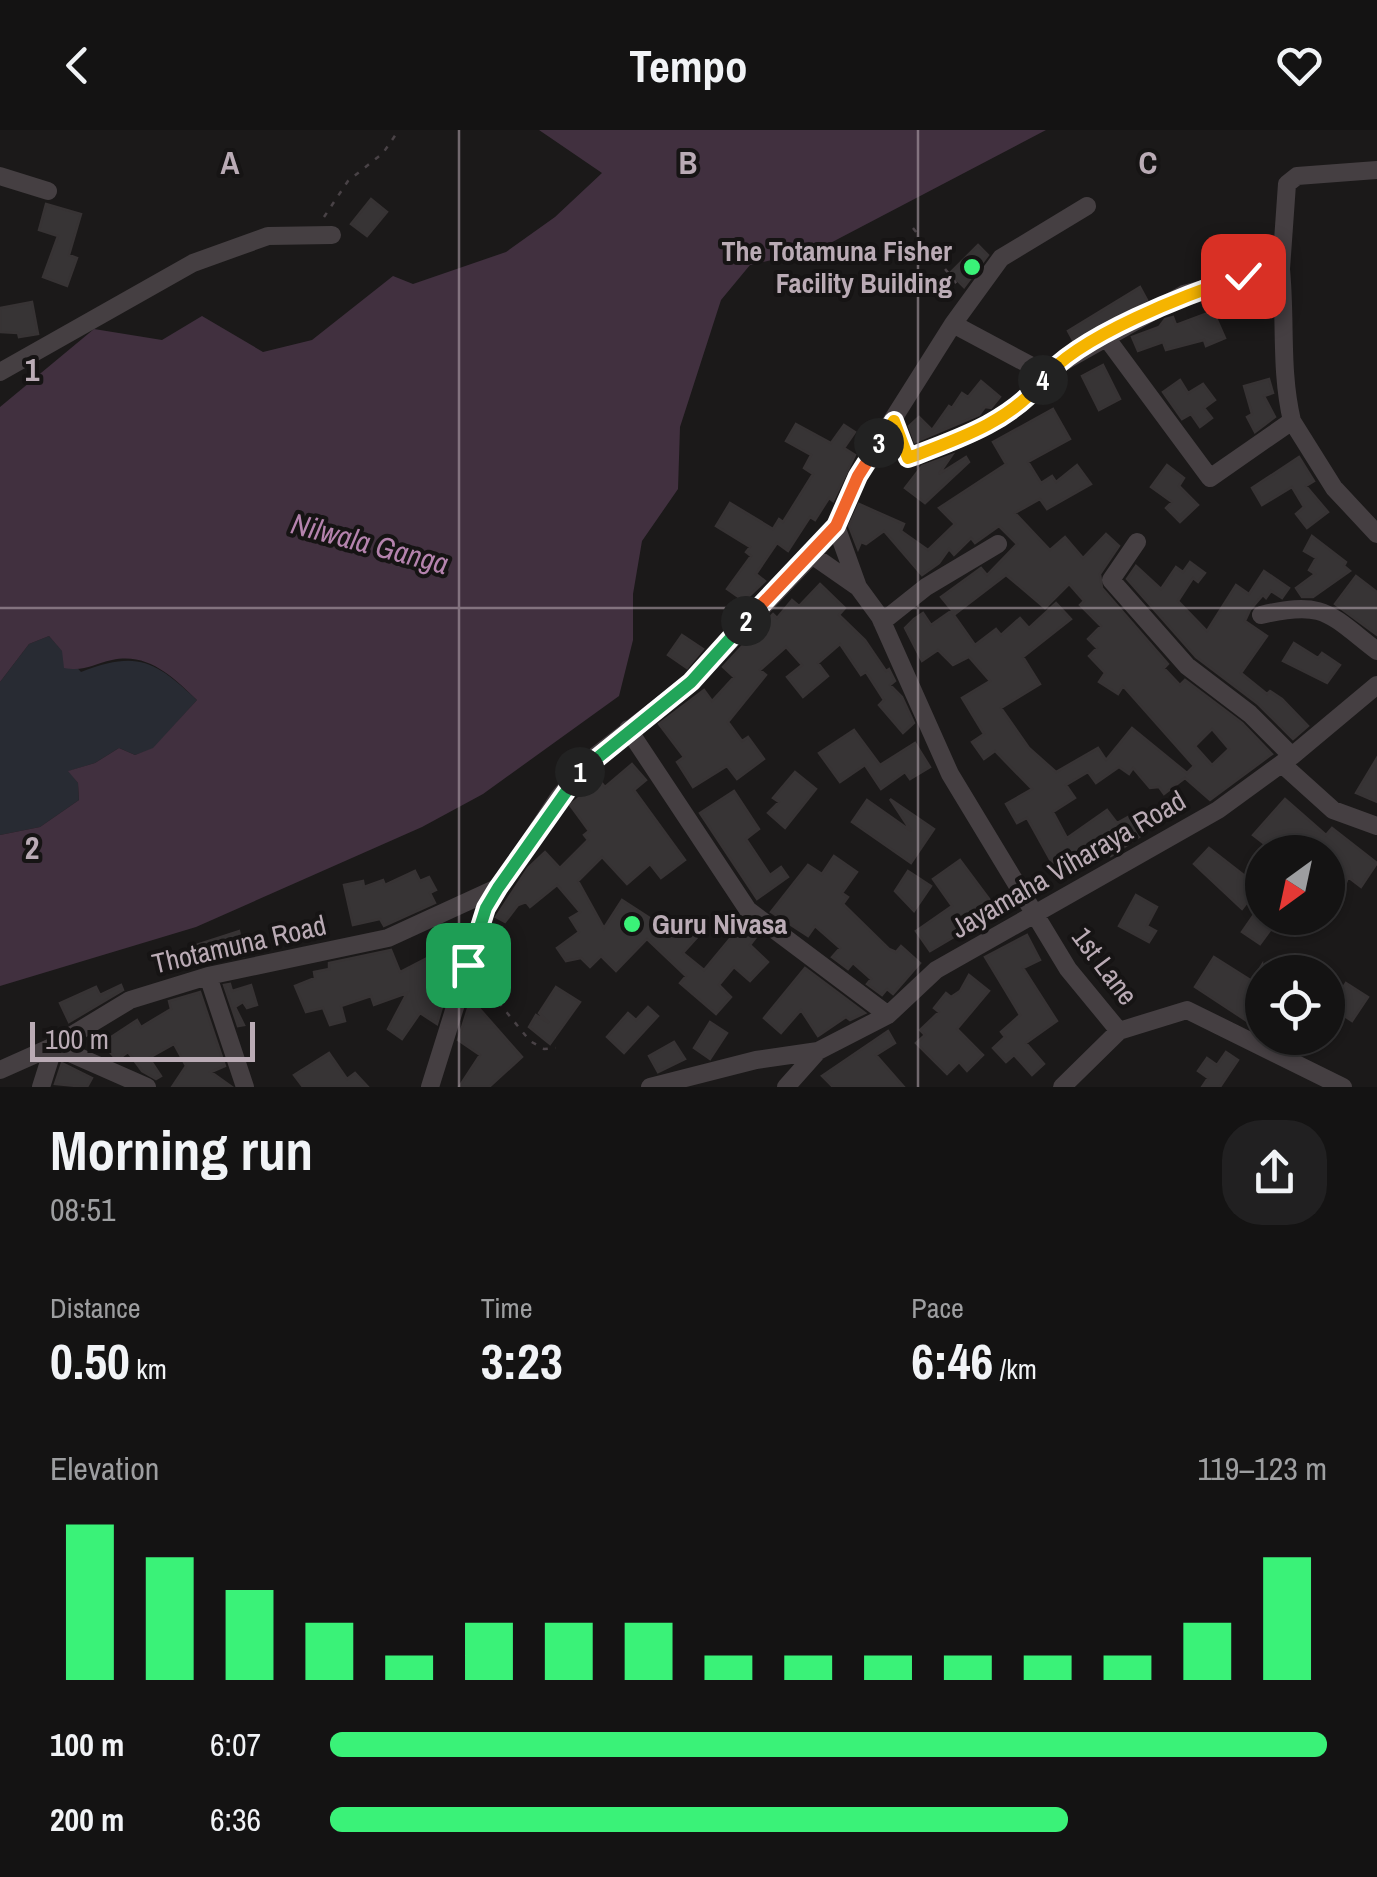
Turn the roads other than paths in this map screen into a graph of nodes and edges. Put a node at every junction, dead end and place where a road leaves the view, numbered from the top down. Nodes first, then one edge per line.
1 (1377, 170) edge
2 (0, 176) edge
3 (48, 191) dead end
4 (1087, 206) dead end
5 (332, 235) dead end
6 (1281, 268) junction
7 (953, 324) junction
8 (1106, 336) junction
9 (1051, 369) junction
10 (0, 372) edge
11 (894, 421) junction
12 (1292, 421) junction
13 (836, 526) junction
14 (1377, 534) edge
15 (1137, 542) dead end
16 (998, 544) dead end
17 (812, 555) junction
18 (858, 588) junction
19 (1261, 615) dead end
20 (882, 622) junction
21 (1377, 652) edge
22 (1377, 685) edge
23 (628, 730) junction
24 (1287, 760) junction
25 (1377, 826) edge
26 (498, 888) junction
27 (1036, 917) junction
28 (208, 976) junction
29 (888, 1015) junction
30 (1119, 1031) junction
31 (54, 1046) junction
32 (818, 1051) junction
33 (0, 1070) edge
34 (42, 1087) edge
35 (147, 1087) edge
36 (245, 1087) edge
37 (430, 1087) edge
38 (650, 1087) edge
39 (786, 1087) edge
40 (1062, 1087) edge
41 (1343, 1087) edge

1 - 6 street
2 - 3 street
4 - 7 street
5 - 10 street
6 - 8 street
6 - 12 street
7 - 9 street
7 - 11 street
8 - 9 street
8 - 12 street
9 - 11 street
11 - 13 street
12 - 14 street
13 - 17 street
13 - 18 street
15 - 24 street
16 - 20 street
17 - 18 street
17 - 23 street
18 - 20 street, 1st Lane
19 - 21 street
20 - 27 street, 1st Lane
22 - 24 street, Jayamaha Viharaya Road
23 - 26 street
23 - 29 street
24 - 25 street
24 - 27 street, Jayamaha Viharaya Road
26 - 28 street, Thotamuna Road
26 - 37 street
27 - 29 street, Jayamaha Viharaya Road
27 - 30 street, 1st Lane
28 - 31 street, Thotamuna Road
28 - 36 street
29 - 32 street, Jayamaha Viharaya Road
30 - 40 street, 1st Lane
30 - 41 street
31 - 33 street, Thotamuna Road
31 - 34 street
31 - 35 street
32 - 38 street
32 - 39 street, Jayamaha Viharaya Road

